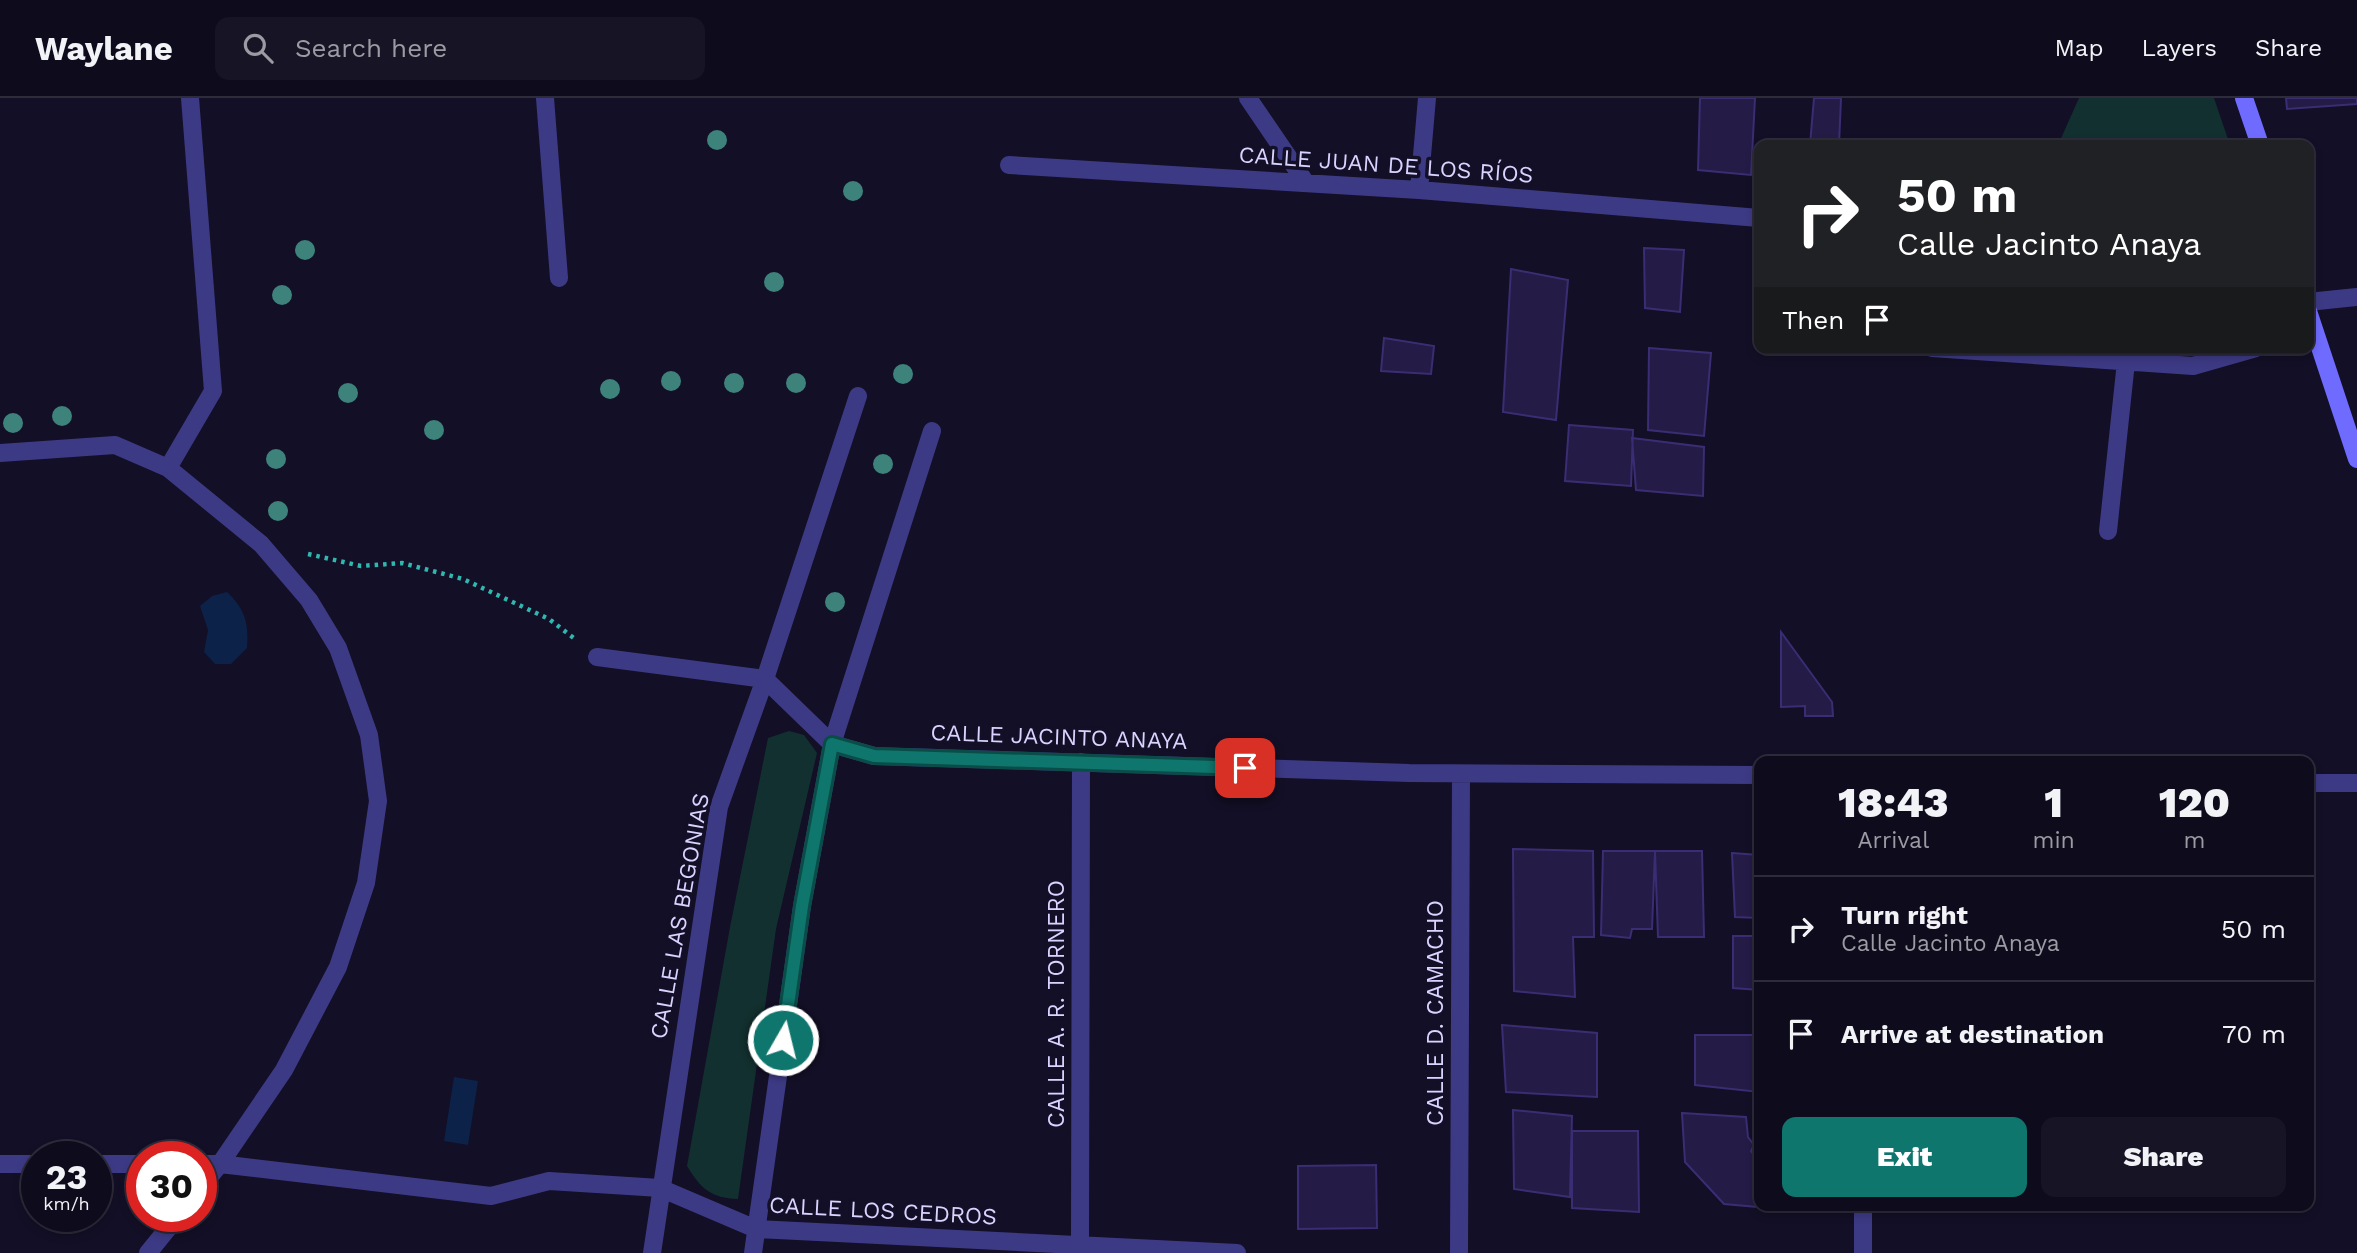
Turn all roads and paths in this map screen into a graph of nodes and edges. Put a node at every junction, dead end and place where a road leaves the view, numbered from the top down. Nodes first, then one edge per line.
1 (190, 98) edge
2 (545, 98) edge
3 (1248, 98) edge
4 (1427, 98) edge
5 (2244, 98) edge
6 (2258, 140) edge
7 (1009, 165) dead end
8 (1306, 183) junction
9 (1419, 190) junction
10 (1754, 218) edge
11 (559, 278) dead end
12 (2357, 297) edge
13 (2314, 301) edge
14 (2314, 340) edge
15 (2015, 354) edge
16 (2235, 354) edge
17 (2126, 362) junction
18 (858, 396) dead end
19 (932, 430) dead end
20 (0, 453) edge
21 (2357, 459) edge
22 (168, 468) junction
23 (2108, 531) dead end
24 (261, 544) junction
25 (597, 657) joint
26 (765, 680) junction
27 (832, 744) junction
28 (1081, 762) junction
29 (1461, 774) junction
30 (1754, 775) edge
31 (2314, 783) edge
32 (2357, 783) edge
33 (0, 1164) edge
34 (21, 1164) edge
35 (220, 1164) junction
36 (217, 1168) edge
37 (660, 1188) junction
38 (1863, 1211) edge
39 (756, 1229) junction
40 (165, 1232) edge
41 (1080, 1246) junction
42 (148, 1253) edge
43 (652, 1253) edge
44 (753, 1253) edge
45 (1237, 1253) edge
46 (1459, 1253) edge
47 (1863, 1253) edge

1 - 22 street
2 - 11 street
3 - 8 street
4 - 9 street
5 - 6 street
7 - 8 street, CALLE JUAN DE LOS RÍOS
8 - 9 street, CALLE JUAN DE LOS RÍOS
9 - 10 street, CALLE JUAN DE LOS RÍOS
12 - 13 street
14 - 21 street
15 - 17 street
16 - 17 street
17 - 23 street
18 - 26 street, CALLE LAS BEGONIAS
19 - 27 street
20 - 22 street
22 - 24 street
24 - 25 path
24 - 35 street
25 - 26 street
26 - 27 street, CALLE JACINTO ANAYA
26 - 37 street, CALLE LAS BEGONIAS
27 - 28 street, CALLE JACINTO ANAYA
27 - 39 street
28 - 29 street, CALLE JACINTO ANAYA
28 - 41 street, CALLE A. R. TORNERO
29 - 30 street, CALLE JACINTO ANAYA
29 - 46 street, CALLE D. CAMACHO
31 - 32 street
33 - 34 street
35 - 36 street
35 - 37 street, CALLE LOS CEDROS
37 - 39 street, CALLE LOS CEDROS
37 - 43 street, CALLE LAS BEGONIAS
38 - 47 street
39 - 41 street, CALLE LOS CEDROS
39 - 44 street
40 - 42 street
41 - 45 street, CALLE LOS CEDROS

